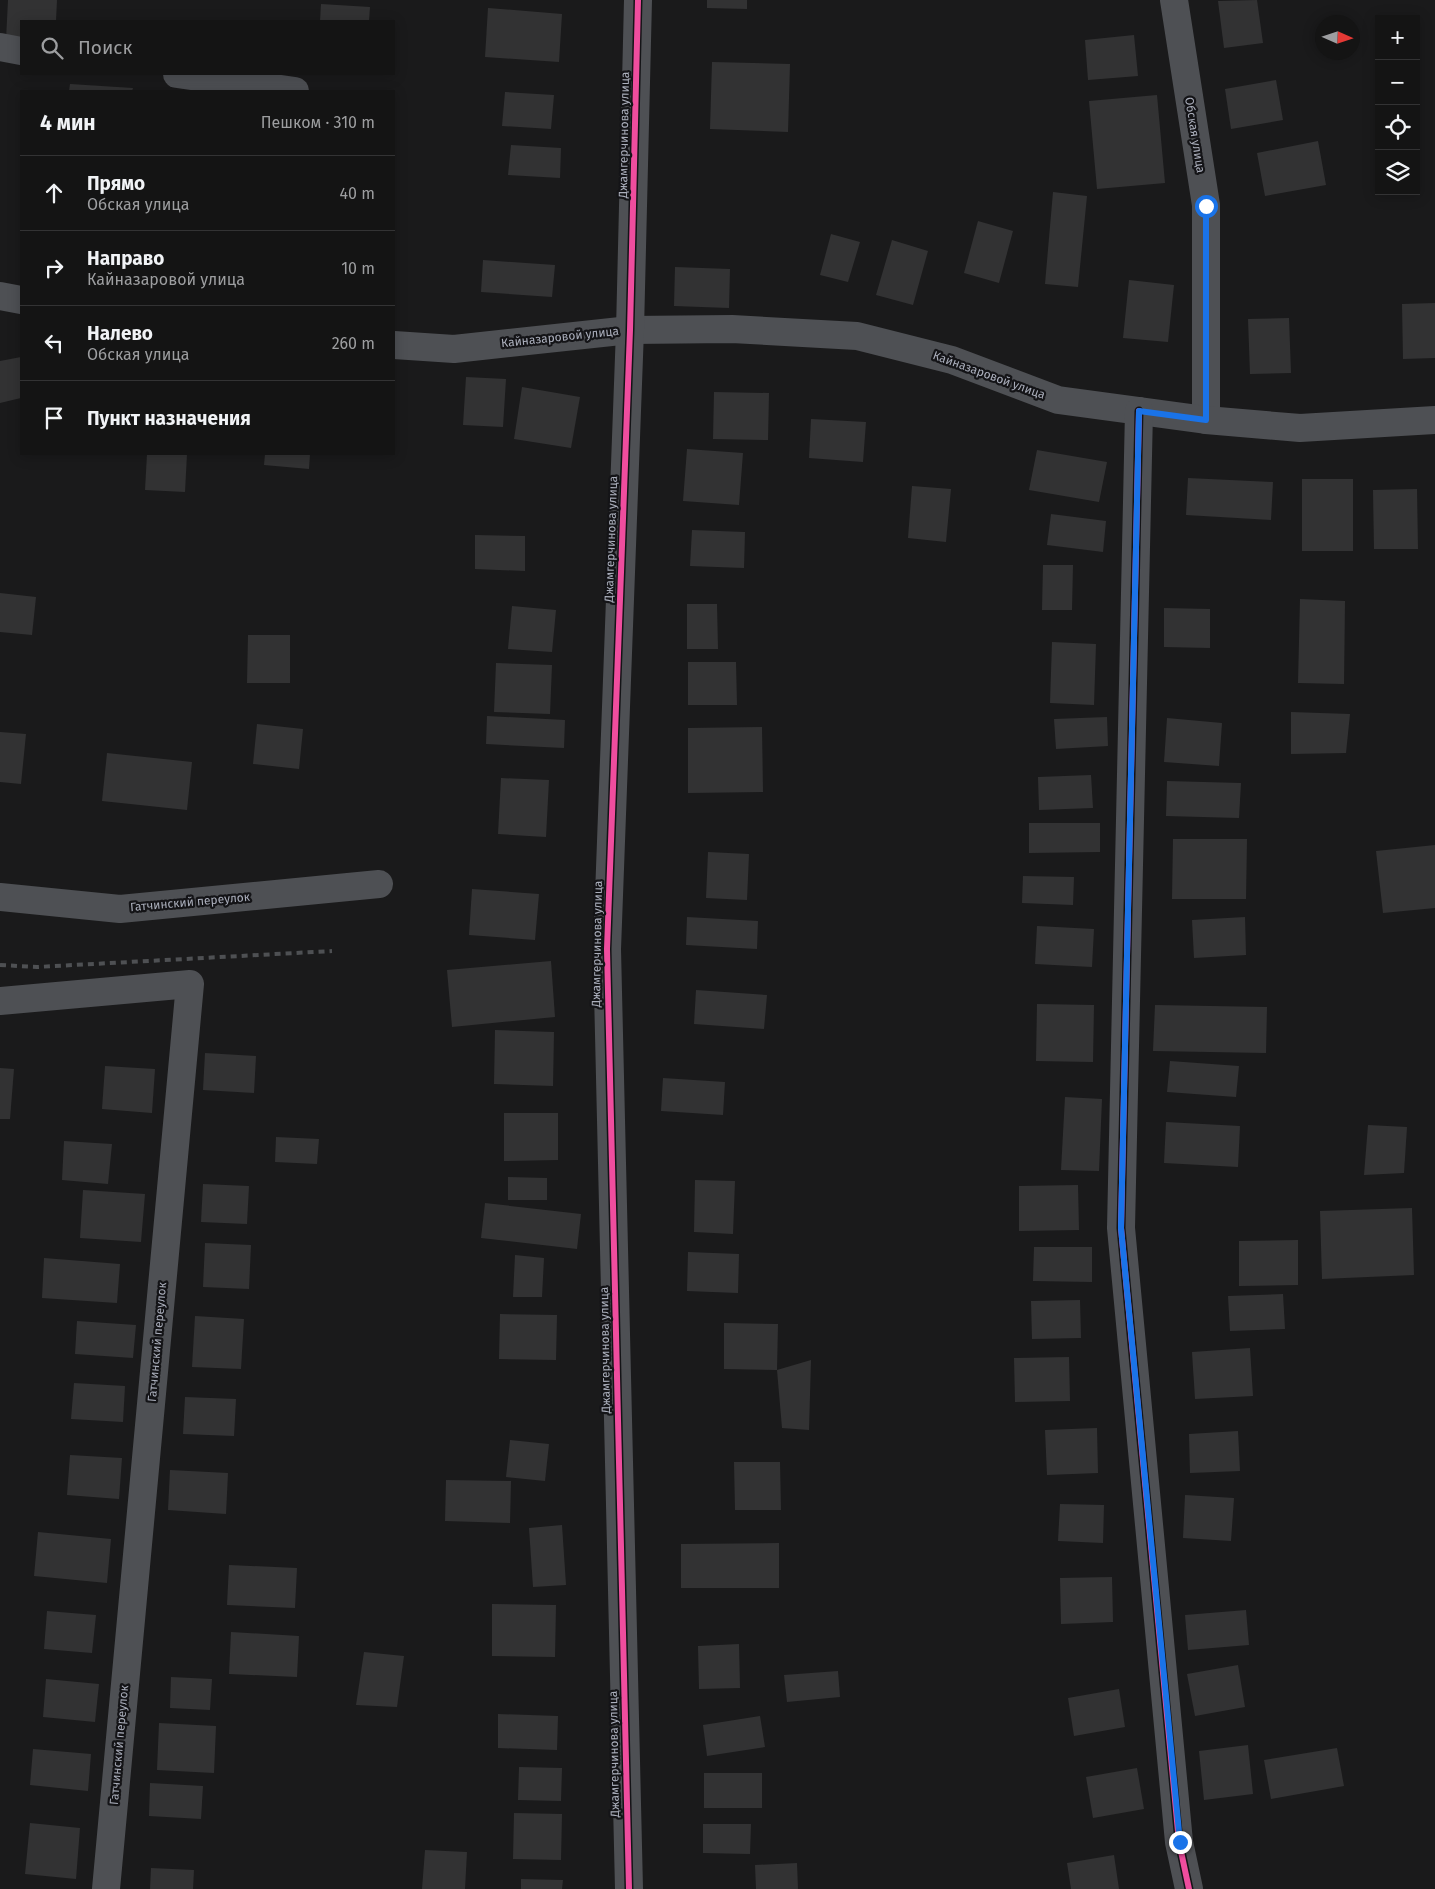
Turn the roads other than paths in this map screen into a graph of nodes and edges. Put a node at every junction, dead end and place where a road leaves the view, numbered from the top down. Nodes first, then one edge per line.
1 (638, 0) edge
2 (1174, 0) edge
3 (0, 48) edge
4 (20, 51) edge
5 (184, 75) edge
6 (287, 90) edge
7 (0, 296) edge
8 (20, 300) edge
9 (630, 330) junction
10 (395, 345) edge
11 (1139, 411) junction
12 (1206, 420) junction
13 (1435, 420) edge
14 (379, 884) dead end
15 (0, 897) edge
16 (0, 1001) edge
17 (106, 1889) edge
18 (629, 1889) edge
19 (1189, 1889) edge

1 - 9 street, Джамгерчинова улица
2 - 12 street, Обская улица
3 - 4 street
5 - 6 street
7 - 8 street
9 - 10 street, Кайназаровой улица
9 - 11 street, Кайназаровой улица
9 - 18 street, Джамгерчинова улица
11 - 12 street, Кайназаровой улица
11 - 19 street
12 - 13 street, Кайназаровой улица
14 - 15 street, Гатчинский переулок
16 - 17 street, Гатчинский переулок

